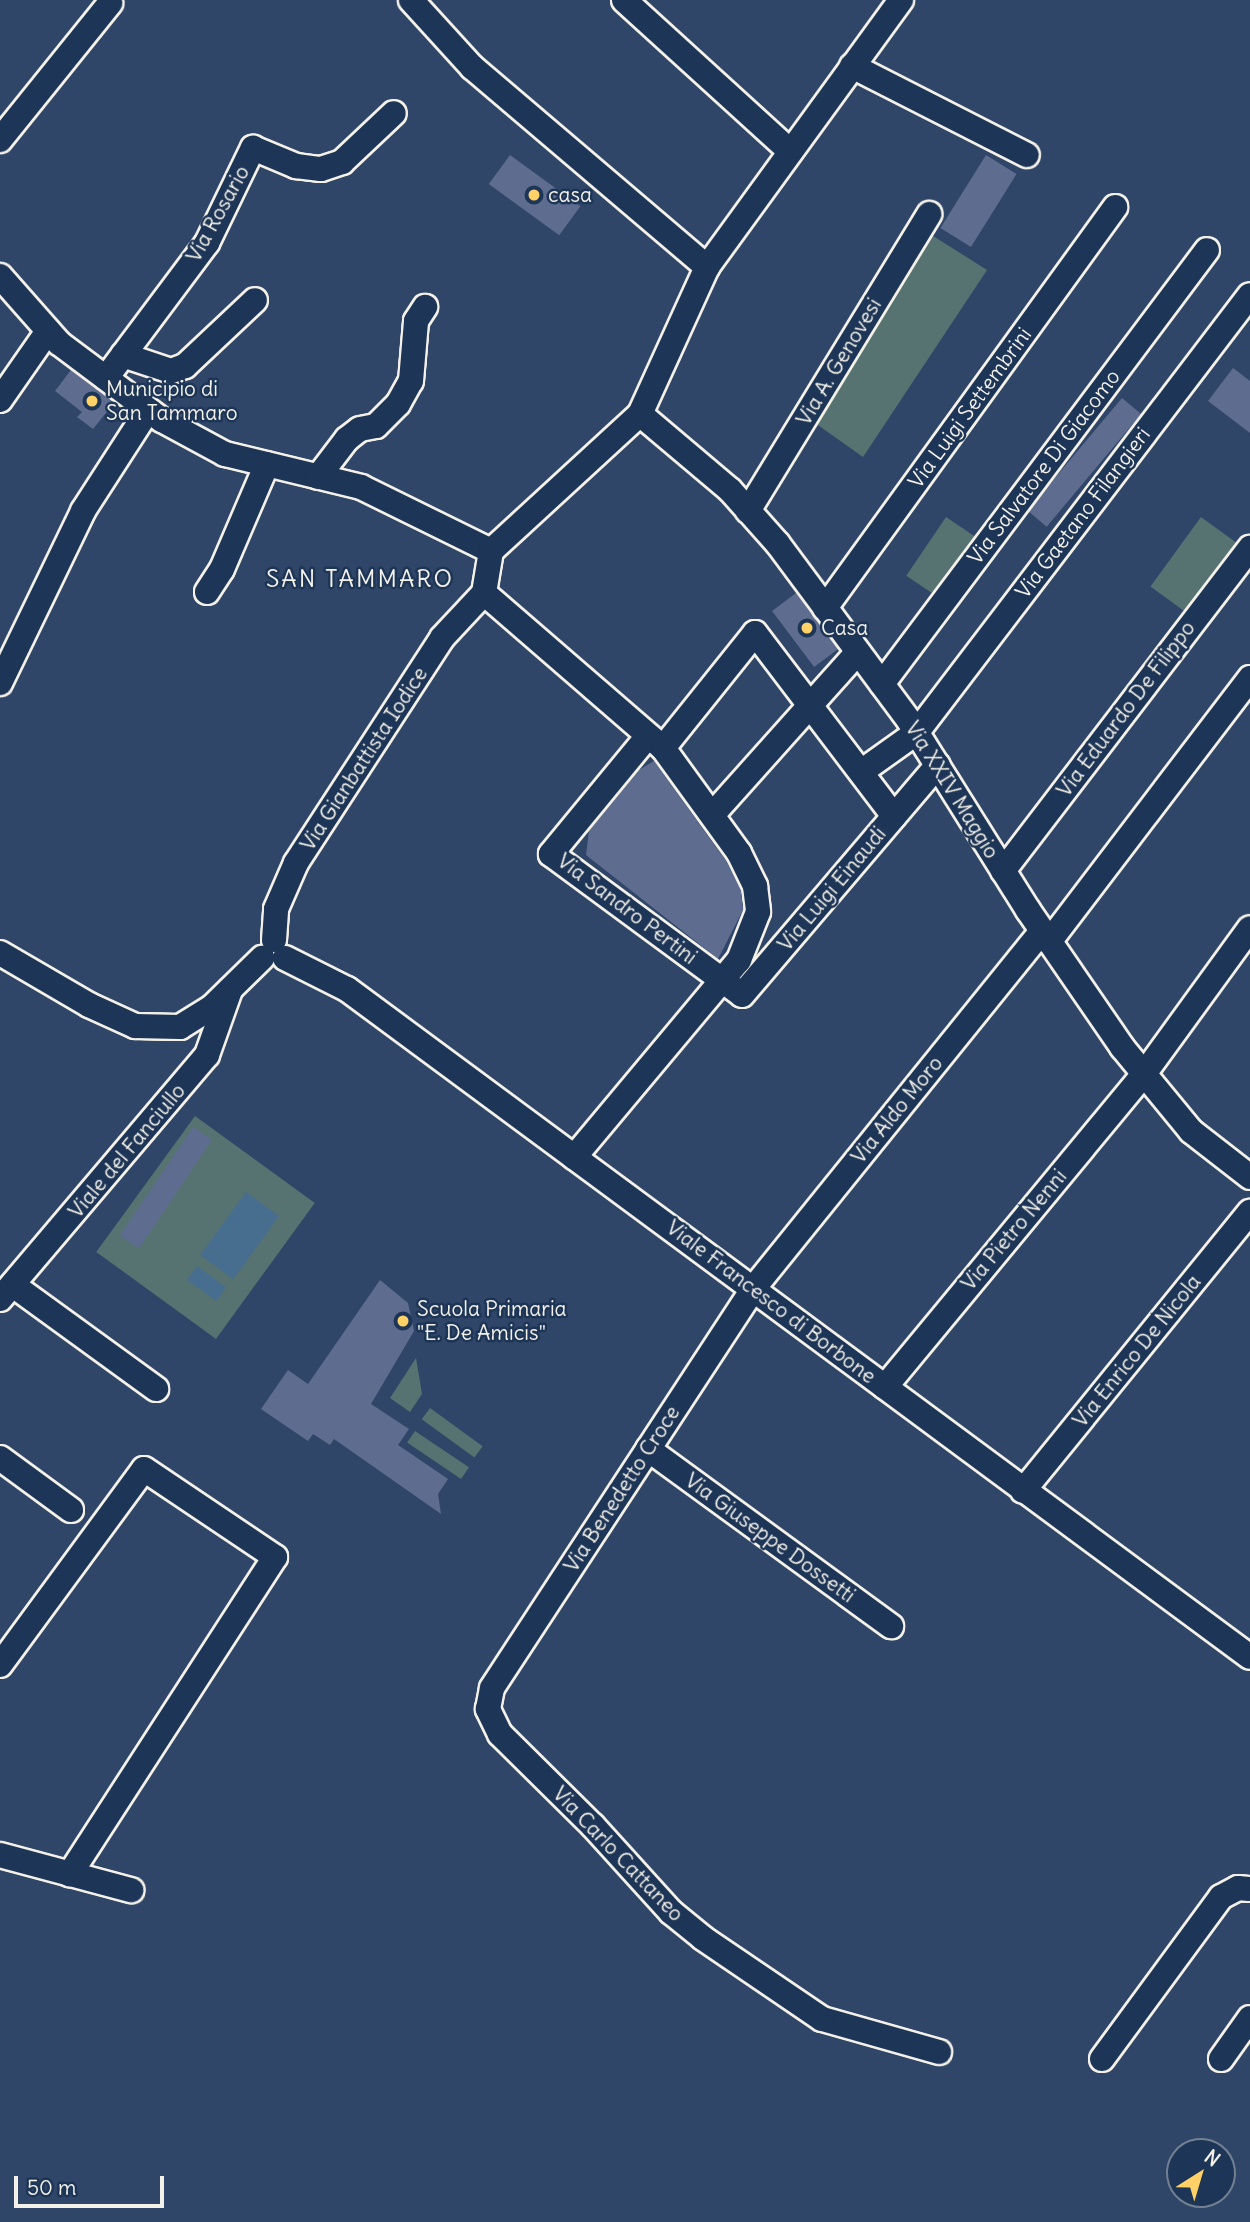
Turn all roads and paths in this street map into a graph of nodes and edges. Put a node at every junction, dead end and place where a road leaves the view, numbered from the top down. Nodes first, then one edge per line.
1 (411, 0) edge
2 (624, 0) edge
3 (901, 0) edge
4 (110, 3) dead end
5 (852, 66) junction
6 (394, 113) dead end
7 (0, 140) edge
8 (790, 151) junction
9 (1027, 155) dead end
10 (1115, 207) dead end
11 (929, 214) dead end
12 (1207, 250) dead end
13 (707, 267) junction
14 (0, 276) edge
15 (1250, 295) edge
16 (255, 300) dead end
17 (425, 307) dead end
18 (48, 331) junction
19 (123, 355) junction
20 (106, 378) junction
21 (0, 400) edge
22 (148, 410) junction
23 (640, 414) junction
24 (267, 464) junction
25 (318, 477) junction
26 (748, 511) junction
27 (1250, 548) edge
28 (491, 551) junction
29 (207, 592) dead end
30 (484, 593) junction
31 (825, 608) junction
32 (858, 652) junction
33 (1250, 678) edge
34 (0, 683) edge
35 (882, 684) junction
36 (810, 706) junction
37 (917, 732) junction
38 (655, 742) junction
39 (937, 765) junction
40 (860, 772) junction
41 (713, 814) junction
42 (894, 816) junction
43 (1003, 871) junction
44 (1250, 928) edge
45 (1045, 936) junction
46 (274, 952) junction
47 (0, 954) edge
48 (722, 980) junction
49 (230, 990) junction
50 (1144, 1074) junction
51 (574, 1157) junction
52 (1250, 1177) edge
53 (1250, 1212) edge
54 (753, 1289) junction
55 (6, 1292) edge
56 (885, 1387) junction
57 (156, 1389) dead end
58 (648, 1449) junction
59 (0, 1458) edge
60 (1023, 1491) junction
61 (71, 1510) dead end
62 (891, 1626) dead end
63 (5, 1649) edge
64 (1250, 1657) edge
65 (492, 1688) joint
66 (0, 1855) edge
67 (70, 1874) junction
68 (1250, 1889) edge
69 (131, 1890) dead end
70 (1250, 2018) edge
71 (939, 2052) dead end
72 (1102, 2059) dead end
73 (1221, 2059) dead end

1 - 13 street
2 - 8 street
3 - 5 street
4 - 7 street
5 - 8 street
5 - 9 street
6 - 19 street, Via Rosario
8 - 13 street
10 - 31 street, Via Luigi Settembrini
11 - 26 street, Via A. Genovesi
12 - 35 street, Via Salvatore Di Giacomo
13 - 23 street
14 - 18 street
15 - 37 street, Via Gaetano Filangieri
16 - 19 street
17 - 25 street
18 - 20 street
18 - 21 street
19 - 20 street, Via Rosario
20 - 22 street
22 - 24 street
22 - 34 street
23 - 26 street, Via XXIV Maggio
23 - 28 street
24 - 25 street
24 - 29 street
25 - 28 street
26 - 31 street, Via XXIV Maggio
27 - 43 street, Via Eduardo De Filippo
28 - 30 street
30 - 38 street
30 - 46 street, Via Gianbattista Iodice
31 - 32 street, Via XXIV Maggio
32 - 35 street, Via XXIV Maggio
32 - 36 street
33 - 45 street, Via Aldo Moro
35 - 37 street, Via XXIV Maggio
36 - 38 street
36 - 40 street
36 - 41 street
37 - 39 street, Via XXIV Maggio
37 - 40 street, Via Gaetano Filangieri
38 - 41 street
38 - 48 street, Via Sandro Pertini
39 - 42 street, Via Luigi Einaudi
39 - 43 street, Via XXIV Maggio
40 - 42 street
41 - 48 street
42 - 48 street, Via Luigi Einaudi
43 - 45 street, Via XXIV Maggio
44 - 50 street, Via Pietro Nenni
45 - 50 street, Via XXIV Maggio
45 - 54 street, Via Aldo Moro
46 - 49 street
46 - 51 street, Viale Francesco di Borbone
47 - 49 street
48 - 51 street
49 - 55 street, Viale del Fanciullo
50 - 52 street, Via XXIV Maggio
50 - 56 street, Via Pietro Nenni
51 - 54 street, Viale Francesco di Borbone
53 - 60 street, Via Enrico De Nicola
54 - 56 street, Viale Francesco di Borbone
54 - 58 street, Via Benedetto Croce
55 - 57 street
56 - 60 street, Viale Francesco di Borbone
58 - 62 street, Via Giuseppe Dossetti
58 - 65 street, Via Benedetto Croce
59 - 61 street
60 - 64 street, Viale Francesco di Borbone
63 - 67 street
65 - 71 street, Via Carlo Cattaneo
66 - 67 street
67 - 69 street
68 - 72 street
70 - 73 street

